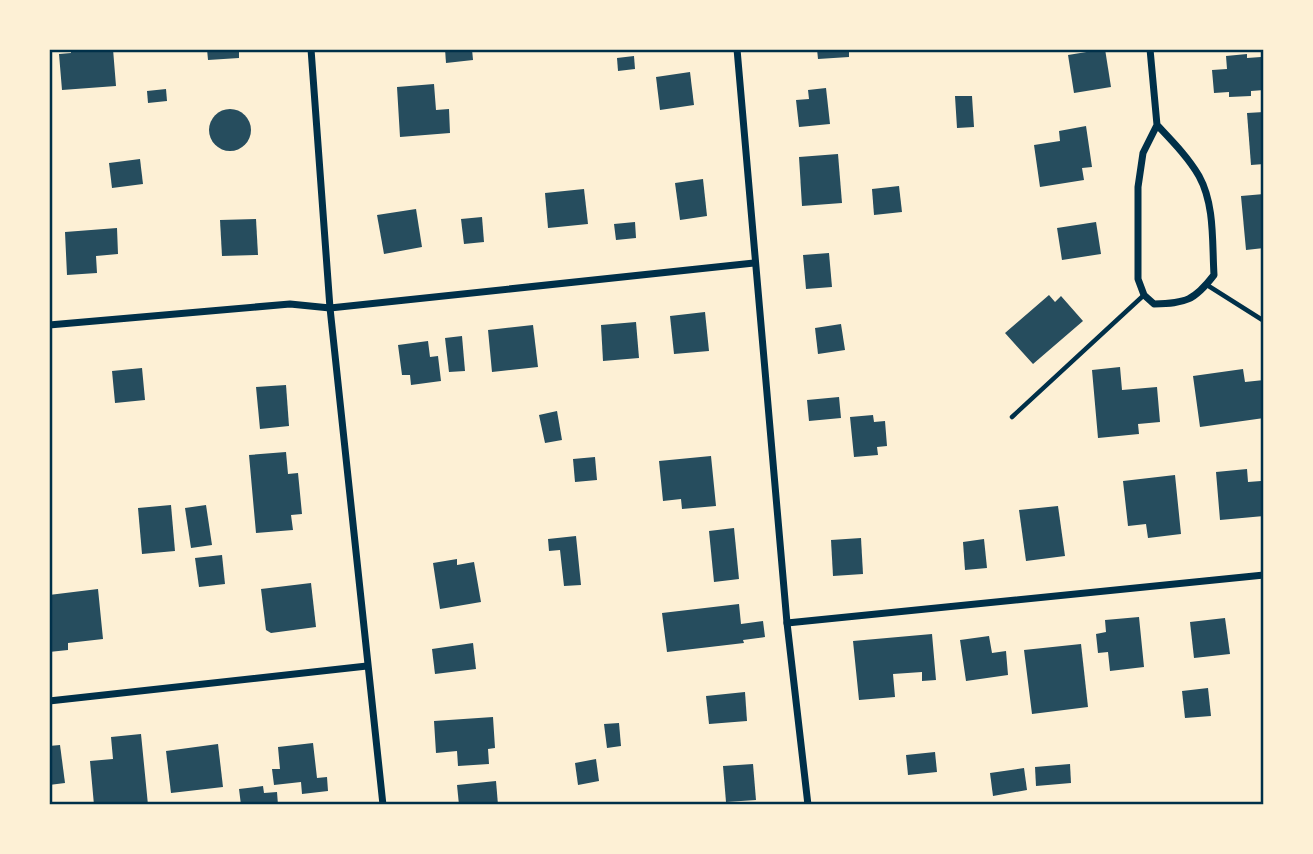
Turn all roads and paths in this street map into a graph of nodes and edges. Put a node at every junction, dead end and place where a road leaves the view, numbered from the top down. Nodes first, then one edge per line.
1 (311, 49) edge
2 (737, 49) edge
3 (1150, 49) edge
4 (1157, 125) junction
5 (754, 263) junction
6 (1207, 285) junction
7 (1144, 295) junction
8 (330, 308) junction
9 (1264, 321) edge
10 (49, 325) edge
11 (1012, 417) dead end
12 (1264, 575) edge
13 (787, 623) junction
14 (367, 666) junction
15 (49, 701) edge
16 (383, 805) edge
17 (808, 805) edge

1 - 8 street
2 - 5 street
3 - 4 street
4 - 6 street
4 - 7 street
5 - 8 street
5 - 13 street
6 - 7 street
6 - 9 lane
7 - 11 lane
8 - 10 street
8 - 14 street
12 - 13 street
13 - 17 street
14 - 15 street
14 - 16 street

